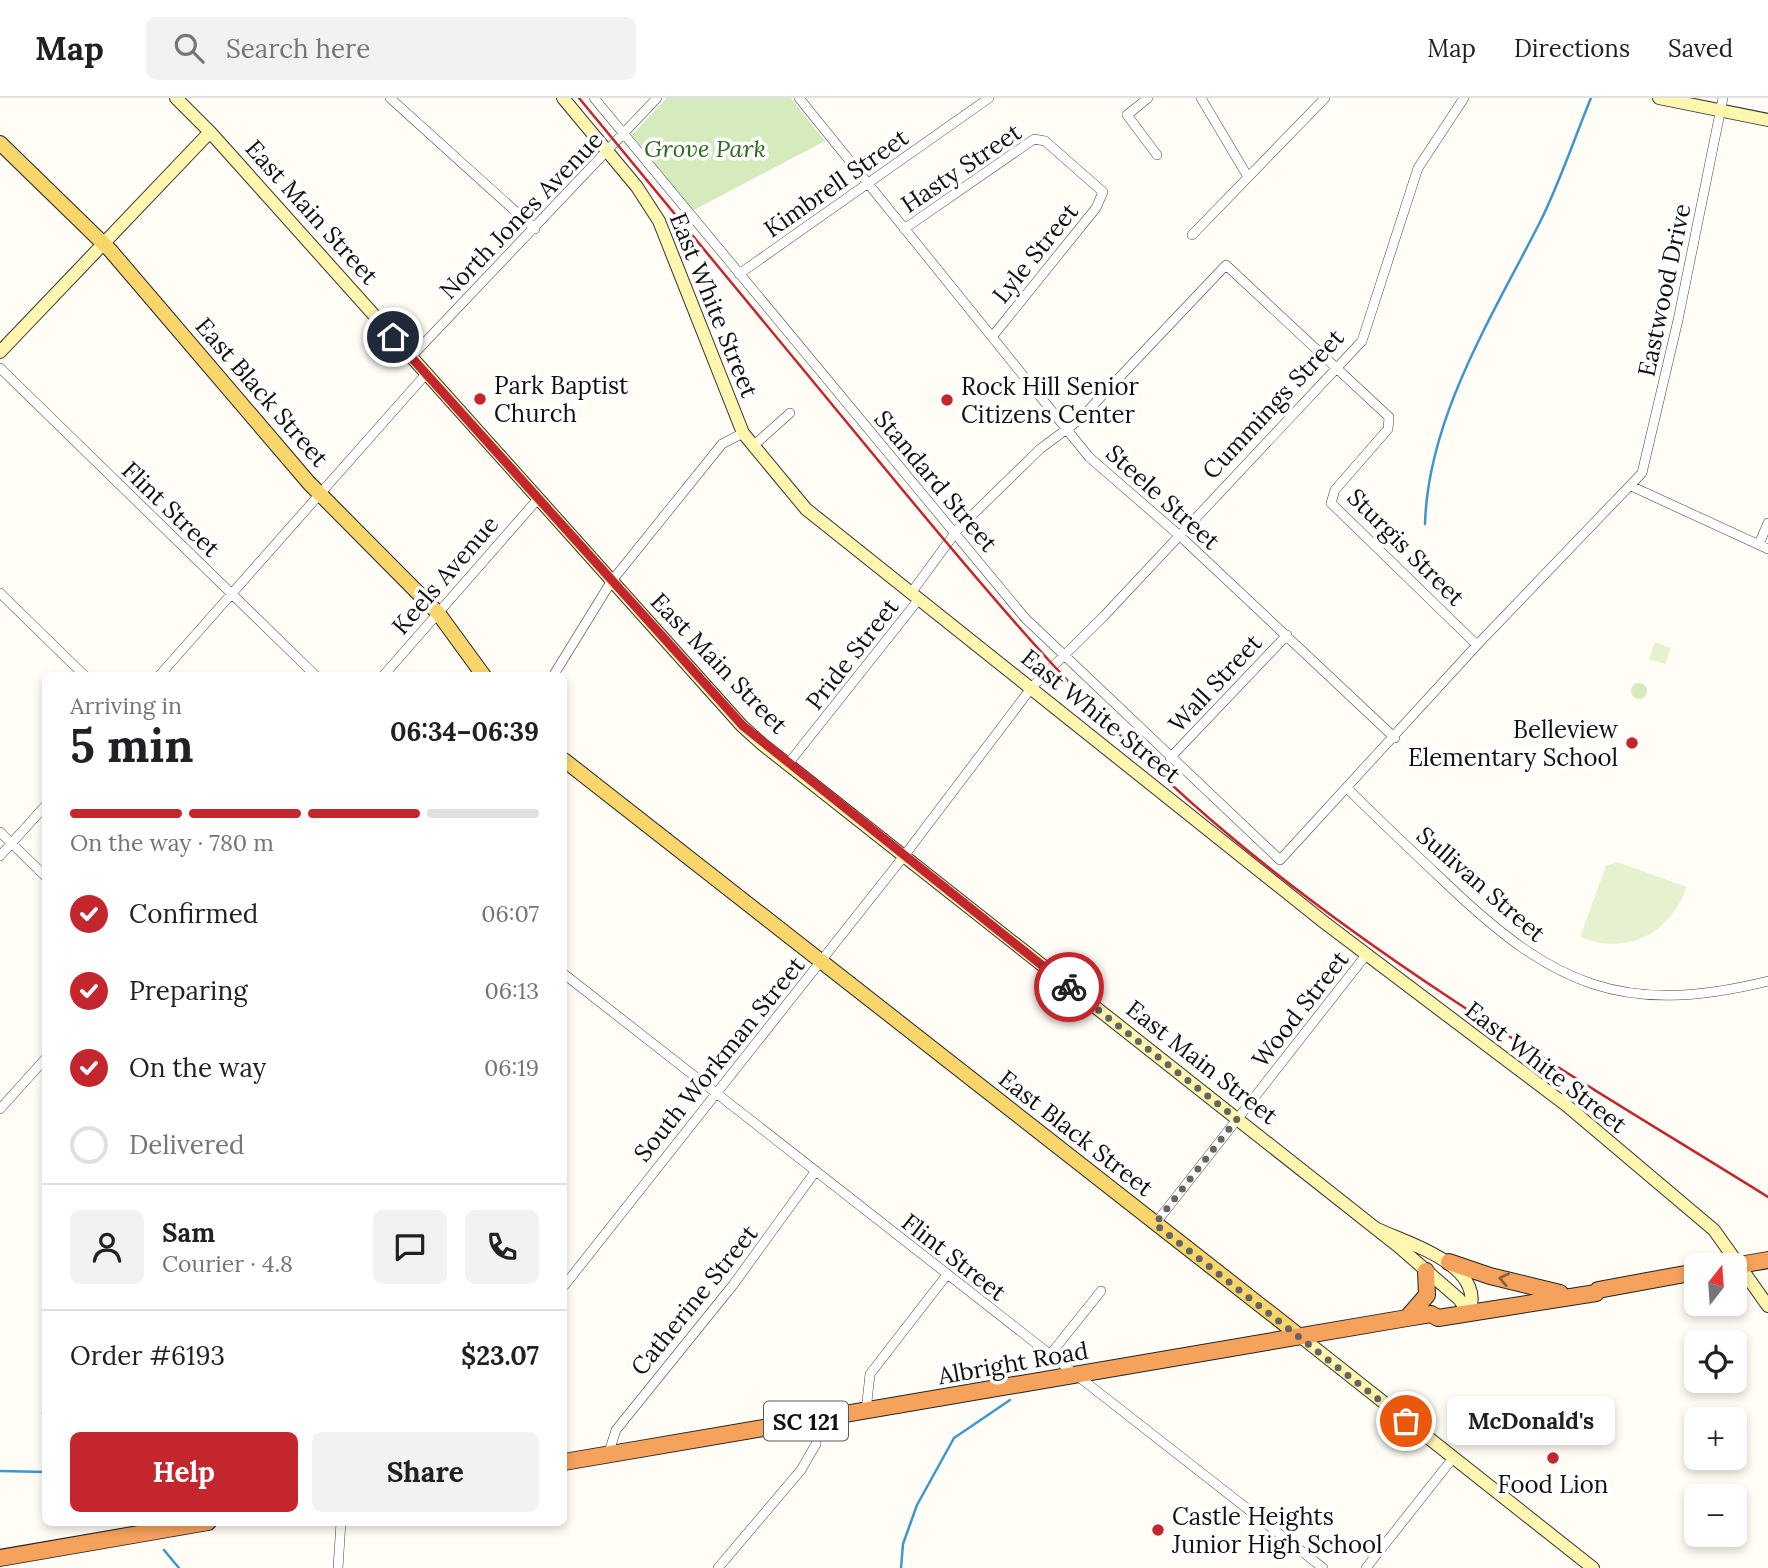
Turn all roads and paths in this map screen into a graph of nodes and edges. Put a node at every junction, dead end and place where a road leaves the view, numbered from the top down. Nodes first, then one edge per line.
1 (176, 98) edge
2 (390, 98) edge
3 (563, 98) edge
4 (594, 98) edge
5 (657, 98) edge
6 (799, 98) edge
7 (989, 98) edge
8 (1148, 98) edge
9 (1201, 98) edge
10 (1325, 98) edge
11 (1464, 98) edge
12 (1659, 98) edge
13 (1723, 98) edge
14 (1720, 112) junction
15 (1768, 120) edge
16 (210, 132) junction
17 (623, 134) junction
18 (0, 143) edge
19 (608, 152) junction
20 (1157, 155) dead end
21 (1248, 177) junction
22 (868, 185) junction
23 (1103, 192) joint
24 (535, 229) junction
25 (904, 229) junction
26 (1192, 235) dead end
27 (104, 244) junction
28 (1226, 265) joint
29 (739, 274) junction
30 (992, 337) junction
31 (0, 352) edge
32 (411, 357) junction
33 (0, 368) edge
34 (1335, 368) junction
35 (426, 374) junction
36 (790, 413) dead end
37 (1065, 430) junction
38 (743, 433) junction
39 (752, 446) junction
40 (1631, 486) junction
41 (319, 494) junction
42 (537, 500) junction
43 (1768, 523) edge
44 (955, 535) junction
45 (1180, 536) junction
46 (1763, 547) edge
47 (611, 582) junction
48 (0, 593) edge
49 (231, 594) junction
50 (915, 596) junction
51 (438, 613) junction
52 (1287, 635) junction
53 (1477, 645) junction
54 (1063, 657) junction
55 (81, 672) edge
56 (163, 672) edge
57 (312, 672) edge
58 (386, 672) edge
59 (481, 672) edge
60 (555, 672) edge
61 (1032, 687) junction
62 (1395, 738) junction
63 (1170, 758) junction
64 (567, 762) edge
65 (788, 764) junction
66 (1348, 789) junction
67 (42, 809) edge
68 (0, 832) edge
69 (11, 843) junction
70 (0, 856) edge
71 (904, 856) junction
72 (1280, 860) joint
73 (42, 873) edge
74 (1366, 955) junction
75 (820, 962) junction
76 (567, 977) edge
77 (1768, 981) edge
78 (42, 1063) edge
79 (715, 1094) junction
80 (0, 1110) edge
81 (1237, 1119) junction
82 (815, 1172) junction
83 (1155, 1224) junction
84 (1375, 1228) junction
85 (1729, 1253) edge
86 (1768, 1260) edge
87 (1449, 1262) junction
88 (1747, 1263) edge
89 (1426, 1271) junction
90 (1684, 1274) edge
91 (946, 1276) junction
92 (1747, 1278) edge
93 (567, 1282) edge
94 (1598, 1290) junction
95 (1101, 1291) dead end
96 (1560, 1293) junction
97 (1519, 1302) junction
98 (1768, 1306) edge
99 (1468, 1308) junction
100 (1407, 1318) junction
101 (1301, 1337) junction
102 (1049, 1356) junction
103 (1076, 1376) junction
104 (866, 1411) junction
105 (817, 1419) junction
106 (608, 1455) junction
107 (1453, 1458) junction
108 (567, 1462) edge
109 (185, 1526) edge
110 (341, 1526) edge
111 (0, 1558) edge
112 (338, 1568) edge
113 (718, 1568) edge
114 (1323, 1568) edge
115 (1366, 1568) edge
116 (1593, 1568) edge

1 - 16 street, East Main Street
2 - 24 street
3 - 19 street, East White Street
4 - 17 street, Standard Street
5 - 17 street, North Jones Avenue
6 - 22 street, Steele Street
7 - 22 street, Kimbrell Street
8 - 20 street
9 - 21 street
10 - 21 street
11 - 34 street, Cummings Street
12 - 14 street
13 - 14 street, Eastwood Drive
14 - 15 street
14 - 40 street, Eastwood Drive
16 - 27 street
16 - 32 street, East Main Street
17 - 19 street, North Jones Avenue
17 - 29 street, Standard Street
18 - 27 main road, East Black Street
19 - 24 street, North Jones Avenue
19 - 38 street, East White Street
21 - 26 street
22 - 25 street, Steele Street
22 - 29 street, Kimbrell Street
23 - 25 street, Hasty Street
23 - 30 street, Lyle Street
24 - 32 street, North Jones Avenue
25 - 30 street, Steele Street
27 - 31 street
27 - 41 main road, East Black Street
28 - 34 street, Sturgis Street
28 - 37 street, Pride Street
29 - 44 street, Standard Street
30 - 37 street, Steele Street
32 - 35 street, East Main Street
33 - 49 street, Flint Street
34 - 45 street, Cummings Street
34 - 53 street, Sturgis Street
35 - 41 street
35 - 42 street, East Main Street
36 - 39 street
37 - 44 street, Pride Street
37 - 45 street, Steele Street
38 - 39 street, East White Street
38 - 47 street
39 - 50 street, East White Street
40 - 46 street
40 - 53 street, Eastwood Drive
41 - 49 street
41 - 51 main road, East Black Street
42 - 47 street, East Main Street
42 - 51 street, Keels Avenue
43 - 46 street
44 - 50 street, Pride Street
44 - 54 street, Standard Street
45 - 52 street, Steele Street
45 - 54 street, Cummings Street
47 - 60 street
47 - 65 street, East Main Street
48 - 55 street
49 - 56 street
49 - 57 street, Flint Street
50 - 61 street, East White Street
50 - 65 street, Pride Street
51 - 58 street, Keels Avenue
51 - 59 main road, East Black Street
52 - 62 street, Steele Street
52 - 63 street, Wall Street
53 - 62 street, Eastwood Drive
54 - 61 street, Cummings Street
54 - 63 street, Standard Street
61 - 71 street, South Workman Street
61 - 74 street, East White Street
62 - 66 street, Eastwood Drive
63 - 72 street, Standard Street
64 - 75 main road, East Black Street
65 - 71 street, East Main Street
66 - 72 street, Eastwood Drive
66 - 77 street, Sullivan Street
67 - 69 street
68 - 69 street
69 - 70 street
69 - 73 street
71 - 75 street, South Workman Street
71 - 81 street, East Main Street
74 - 81 street, Wood Street
74 - 85 street, East White Street
75 - 79 street, South Workman Street
75 - 83 main road, East Black Street
76 - 79 street, Flint Street
78 - 80 street
79 - 82 street, Flint Street
79 - 93 street, South Workman Street
81 - 83 street, Wood Street
81 - 84 street, East Main Street
82 - 91 street, Flint Street
82 - 106 street, Catherine Street
83 - 101 main road, East Black Street
84 - 87 street, East Main Street
84 - 89 street, East Main Street
86 - 88 highway
96 -> 87 highway
87 - 99 street, East Main Street
89 - 99 street, East Main Street
89 - 100 highway
90 - 94 highway
91 - 102 street, Flint Street
91 - 104 street
92 - 98 street, East White Street
94 - 96 highway
94 - 97 highway
95 - 102 street
96 - 97 highway
97 - 99 highway
99 - 100 highway, Albright Road
100 - 101 highway, Albright Road
101 - 103 highway, Albright Road / SC 121
101 - 107 street, East Black Street
102 - 103 street, Flint Street
103 - 104 highway, Albright Road / SC 121
103 - 114 street, Flint Street
104 - 105 highway, Albright Road / SC 121
105 - 106 highway, Albright Road / SC 121
105 - 113 street
106 - 108 highway, Albright Road / SC 121
107 - 115 street
107 - 116 street, East Black Street
109 - 111 highway
110 - 112 street

